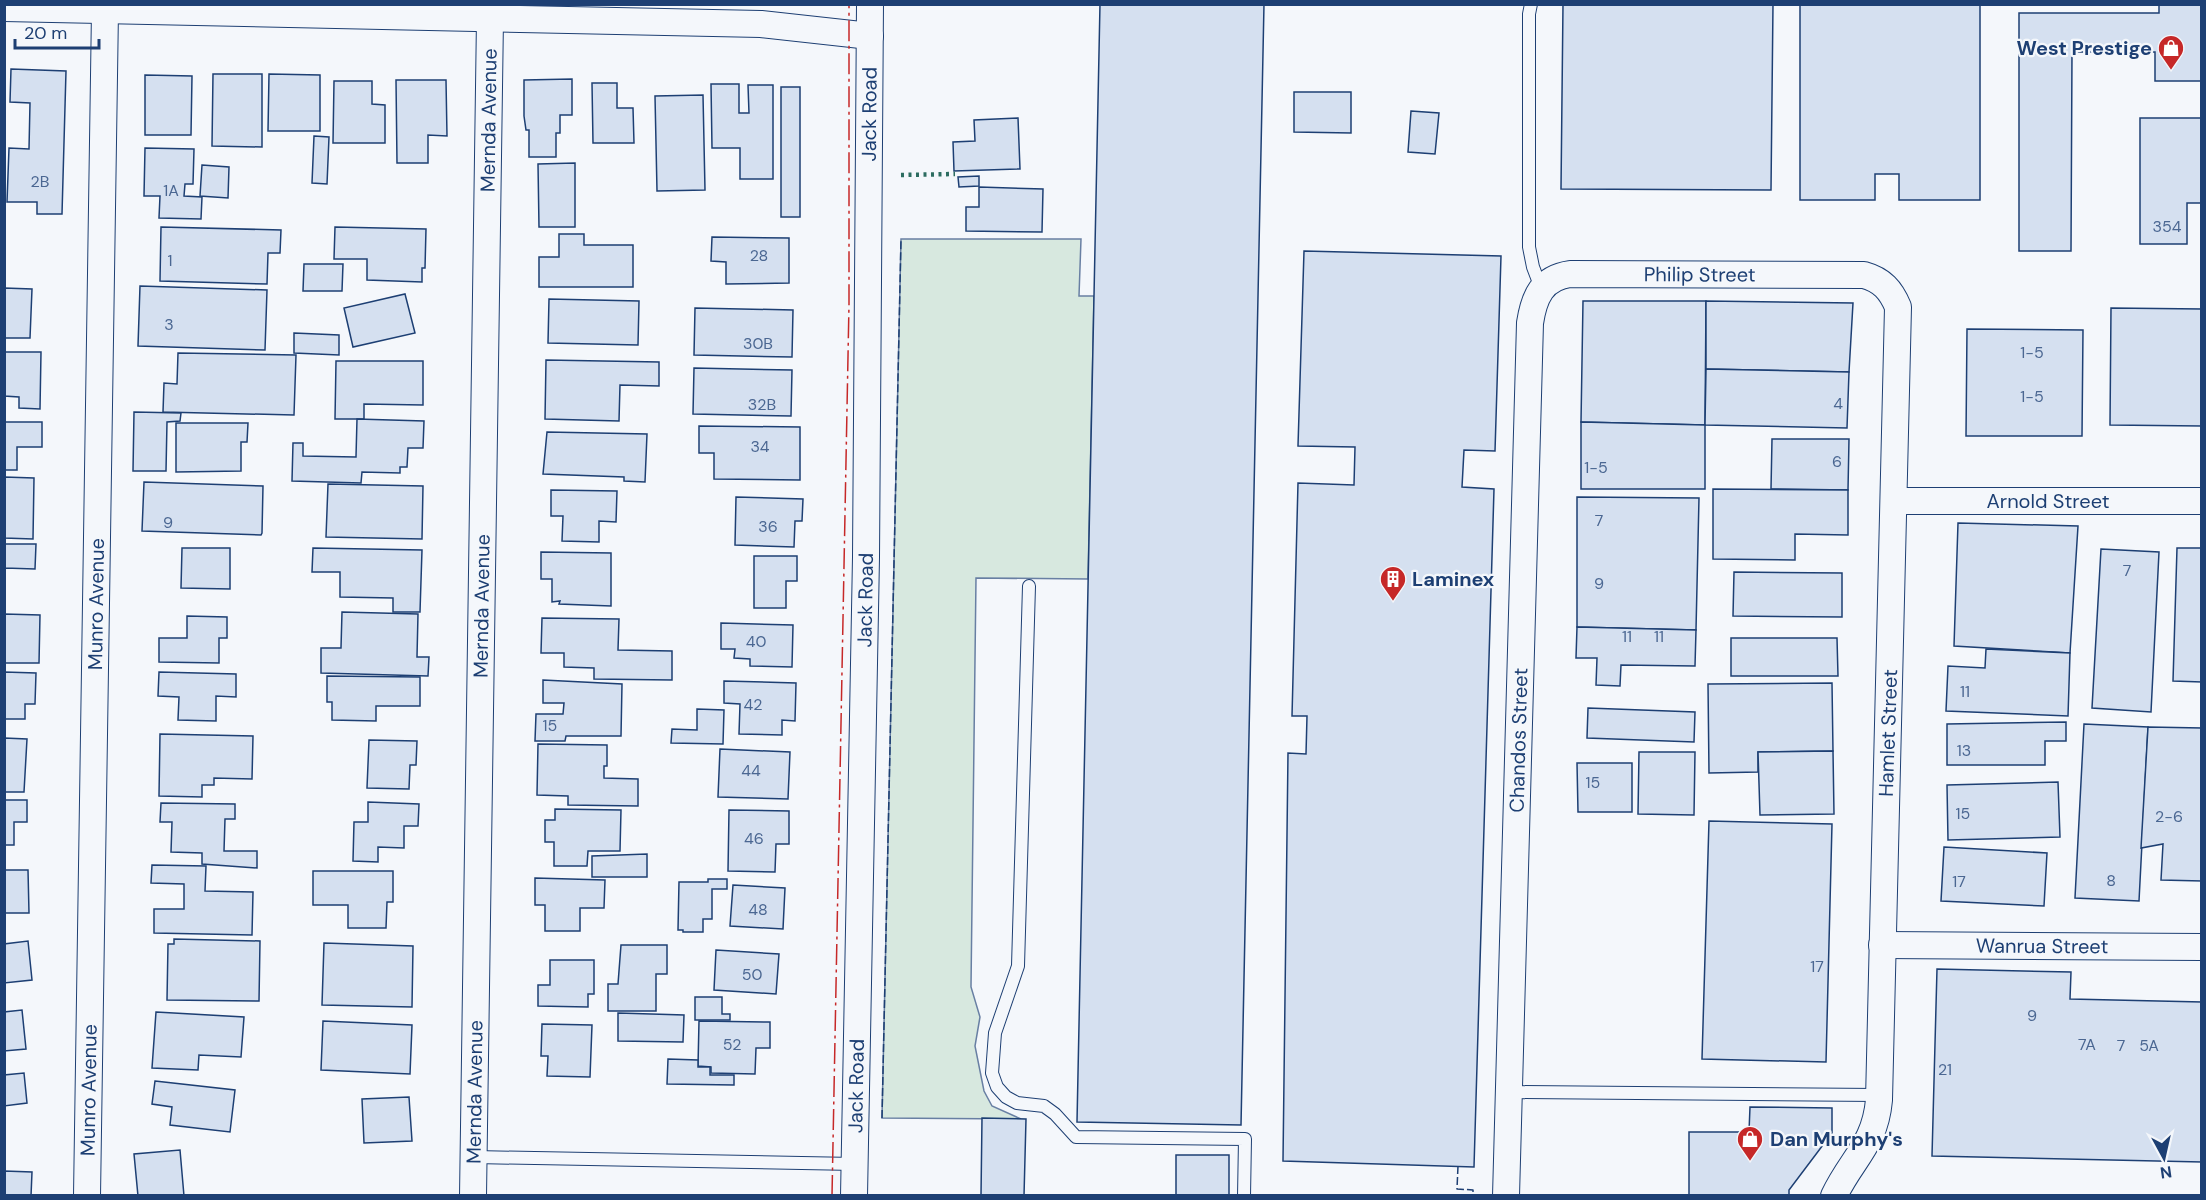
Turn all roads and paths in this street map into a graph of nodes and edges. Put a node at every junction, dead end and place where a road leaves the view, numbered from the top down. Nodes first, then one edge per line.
1 (1531, 4) edge
2 (4, 8) edge
3 (105, 10) junction
4 (490, 18) junction
5 (870, 19) edge
6 (1864, 275) joint
7 (1541, 288) junction
8 (1894, 501) junction
9 (2202, 501) edge
10 (1029, 586) dead end
11 (1882, 945) junction
12 (2202, 947) edge
13 (1509, 1092) junction
14 (1879, 1095) junction
15 (475, 1157) junction
16 (855, 1164) junction
17 (87, 1196) edge
18 (473, 1196) edge
19 (854, 1196) edge
20 (1244, 1196) edge
21 (1506, 1196) edge
22 (1834, 1196) edge

1 - 7 lane
2 - 3 street
3 - 4 street
3 - 17 street, Munro Avenue
4 - 5 street
4 - 15 street, Mernda Avenue
5 - 16 street, Jack Road
6 - 7 street, Philip Street
6 - 8 street, Hamlet Street
7 - 13 street, Chandos Street
8 - 9 street, Arnold Street
8 - 11 street, Hamlet Street
10 - 20 lane
11 - 12 street, Wanrua Street
11 - 14 street, Hamlet Street
13 - 14 lane
13 - 21 street, Chandos Street
14 - 22 street, Hamlet Street
15 - 16 lane
15 - 18 street, Mernda Avenue
16 - 19 street, Jack Road

